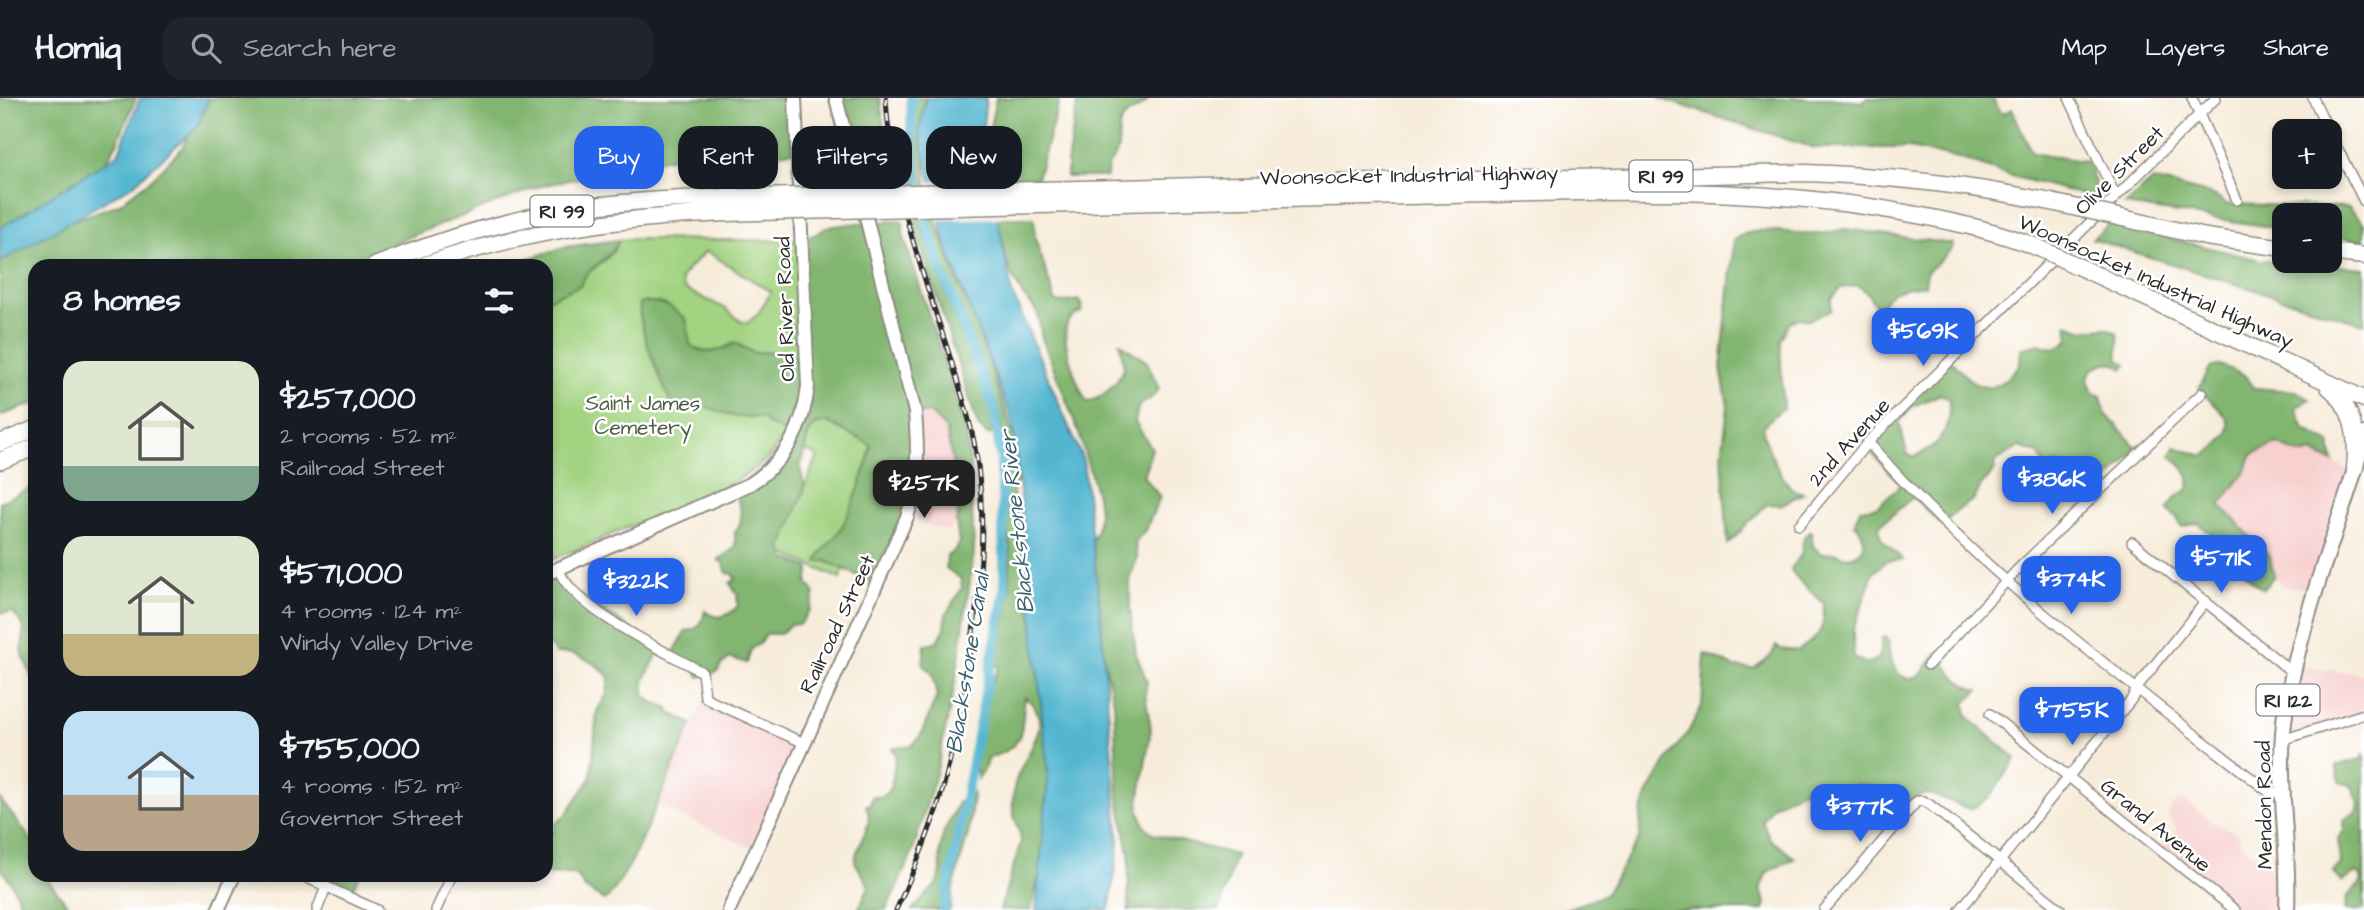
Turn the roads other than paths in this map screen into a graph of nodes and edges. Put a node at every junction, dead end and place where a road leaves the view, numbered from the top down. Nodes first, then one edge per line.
1 (795, 98) edge
2 (836, 98) edge
3 (2069, 98) edge
4 (2192, 98) edge
5 (2216, 98) edge
6 (2313, 98) edge
7 (2200, 114) junction
8 (2323, 119) edge
9 (2342, 158) edge
10 (1241, 193) junction
11 (2116, 197) junction
12 (2238, 200) dead end
13 (2364, 201) edge
14 (757, 204) junction
15 (2076, 237) joint
16 (2272, 246) edge
17 (2342, 254) edge
18 (2364, 256) edge
19 (395, 259) edge
20 (445, 259) edge
21 (2310, 374) junction
22 (2202, 393) dead end
23 (2364, 399) edge
24 (28, 432) edge
25 (2364, 434) edge
26 (1868, 442) junction
27 (0, 443) edge
28 (28, 450) edge
29 (0, 461) edge
30 (2360, 467) edge
31 (1799, 525) dead end
32 (2132, 542) dead end
33 (553, 571) edge
34 (553, 572) edge
35 (2006, 582) junction
36 (2206, 601) junction
37 (1928, 665) dead end
38 (2293, 673) junction
39 (2137, 689) junction
40 (1990, 714) dead end
41 (2364, 714) edge
42 (2282, 740) junction
43 (804, 743) junction
44 (2068, 776) junction
45 (2281, 793) junction
46 (2000, 860) junction
47 (231, 882) edge
48 (316, 882) edge
49 (449, 882) edge
50 (326, 887) junction
51 (218, 910) edge
52 (317, 910) edge
53 (377, 910) edge
54 (436, 910) edge
55 (729, 910) edge
56 (1825, 910) edge
57 (1960, 910) edge
58 (2061, 910) edge
59 (2235, 910) edge
60 (2287, 910) edge

1 - 33 street, Old River Road
2 - 43 street, Railroad Street
3 - 11 street
4 - 7 street
5 - 7 street, Olive Street
6 - 8 street
7 - 11 street, Olive Street
7 - 12 street
9 - 13 street
10 - 14 highway, Woonsocket Industrial Highway / RI 99, bridge
10 - 16 highway, Woonsocket Industrial Highway / RI 99, bridge
10 - 21 highway, Woonsocket Industrial Highway / RI 99, bridge
11 - 15 street, Olive Street
14 - 19 highway, Woonsocket Industrial Highway / RI 99
14 - 20 highway, Woonsocket Industrial Highway / RI 99
15 - 26 street, 2nd Avenue
17 - 18 highway
21 - 23 highway, Woonsocket Industrial Highway / RI 99
21 - 30 highway
22 - 35 street
24 - 27 highway
25 - 30 main road, Mendon Road / RI 122
26 - 31 street, 2nd Avenue
26 - 35 street
28 - 29 highway
30 - 38 main road, Mendon Road / RI 122
32 - 36 street
34 - 43 street
35 - 37 street
35 - 39 street
36 - 38 street
36 - 39 street
38 - 42 main road, Mendon Road / RI 122
39 - 44 street
39 - 45 street
40 - 44 street, Grand Avenue
41 - 42 street
42 - 45 main road, Mendon Road / RI 122
43 - 55 street, Railroad Street
44 - 46 street
44 - 59 street, Grand Avenue
45 - 60 main road, Mendon Road / RI 122
46 - 56 street
46 - 57 street
46 - 58 street
47 - 51 street
48 - 50 street
49 - 54 street
50 - 52 street
50 - 53 street

